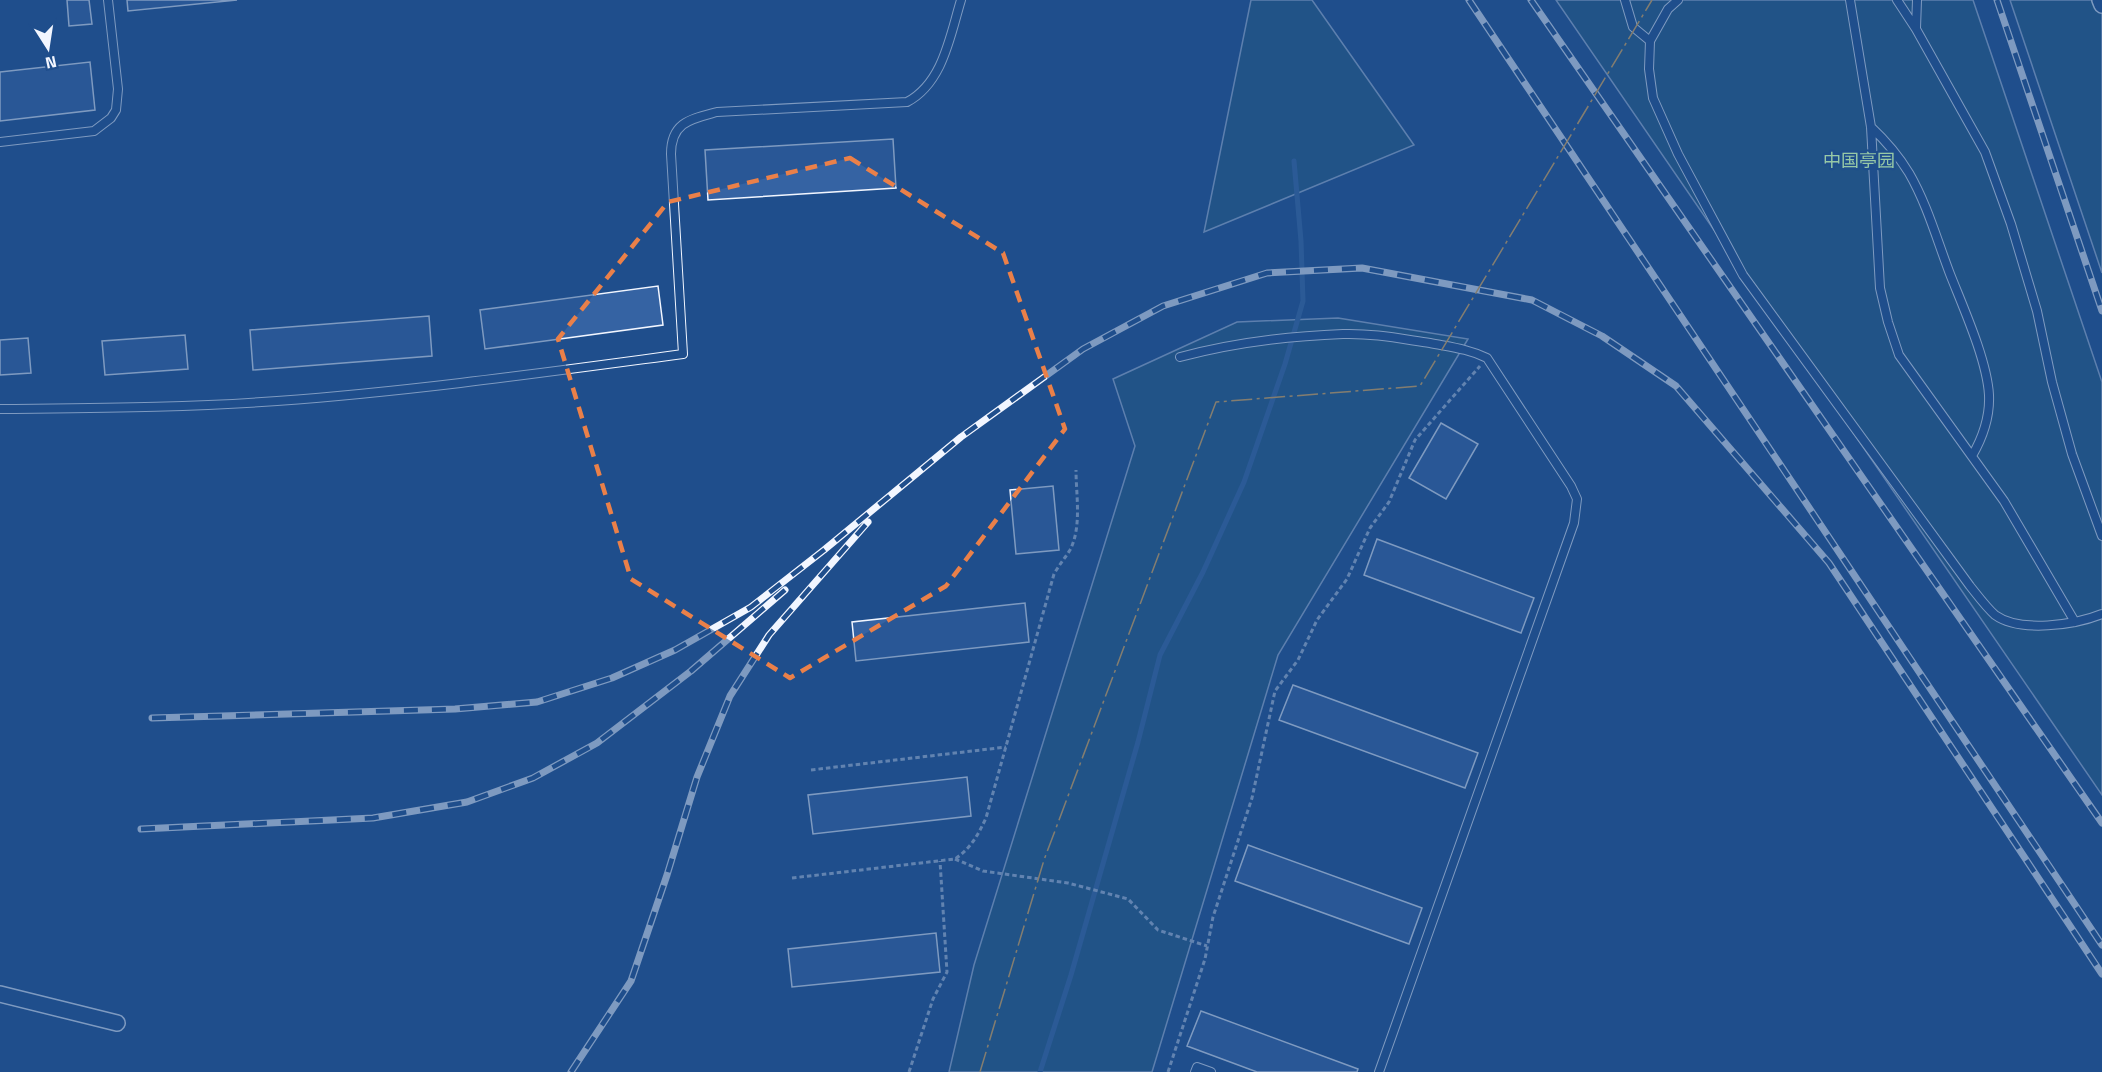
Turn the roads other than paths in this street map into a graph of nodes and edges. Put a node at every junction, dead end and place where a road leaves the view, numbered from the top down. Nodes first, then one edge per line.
1 (108, 0) edge
2 (961, 0) edge
3 (1625, 0) edge
4 (1678, 0) edge
5 (1850, 0) edge
6 (1897, 0) edge
7 (1917, 0) edge
8 (2100, 0) edge
9 (2102, 5) edge
10 (1916, 29) junction
11 (1650, 41) junction
12 (1871, 127) junction
13 (0, 142) edge
14 (1180, 357) dead end
15 (0, 409) edge
16 (1972, 456) junction
17 (2102, 536) edge
18 (2102, 614) edge
19 (2075, 622) junction
20 (0, 994) edge
21 (117, 1023) dead end
22 (1195, 1072) edge
23 (1211, 1072) edge
24 (1379, 1072) edge

1 - 13 lane
2 - 15 lane
3 - 11 lane
4 - 11 lane
5 - 12 lane
6 - 10 lane
7 - 10 lane
8 - 9 street
10 - 17 lane
11 - 19 lane
12 - 16 lane
12 - 16 lane
14 - 24 lane
16 - 19 lane
18 - 19 lane
20 - 21 street
22 - 23 lane

